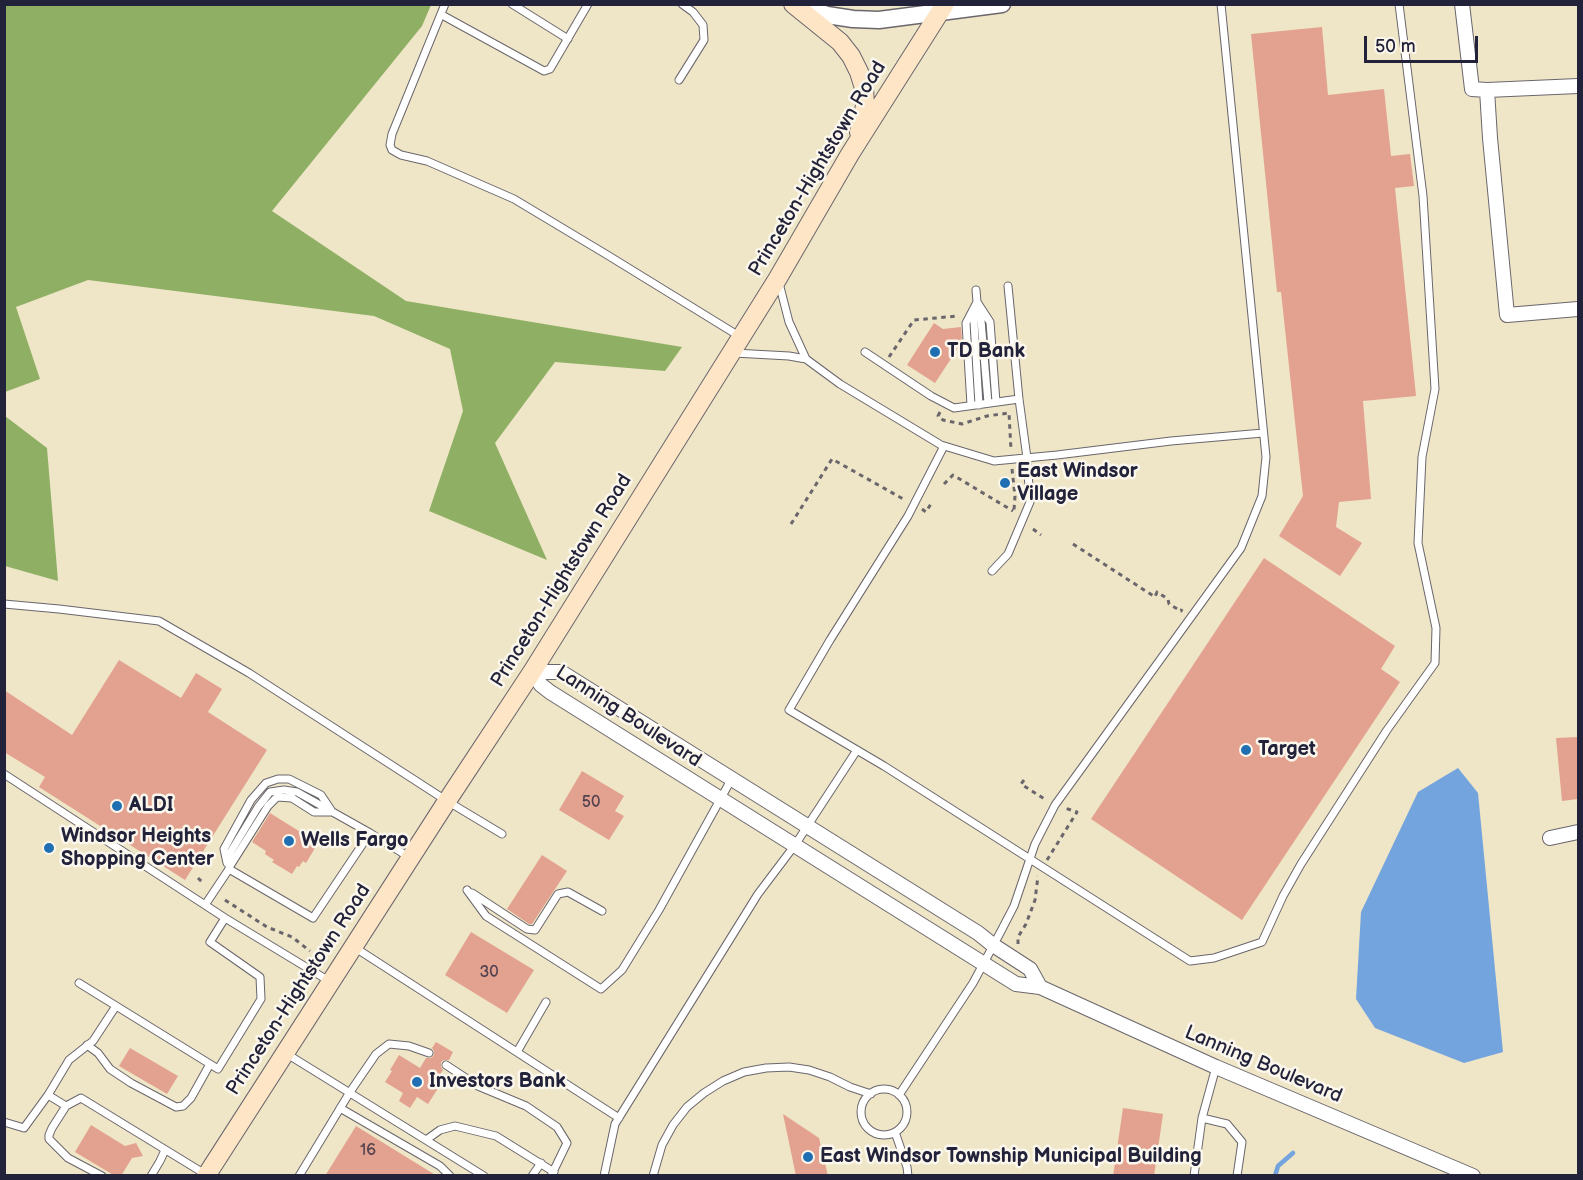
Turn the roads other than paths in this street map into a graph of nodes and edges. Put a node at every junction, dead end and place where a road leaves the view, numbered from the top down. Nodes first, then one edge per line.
1 (445, 4) edge
2 (512, 4) edge
3 (588, 4) edge
4 (682, 4) edge
5 (793, 4) edge
6 (798, 4) edge
7 (1002, 4) edge
8 (1221, 4) edge
9 (1399, 4) edge
10 (1462, 4) edge
11 (943, 9) edge
12 (442, 15) junction
13 (568, 39) junction
14 (679, 80) dead end
15 (1578, 86) edge
16 (1487, 90) junction
17 (850, 154) junction
18 (778, 278) junction
19 (1008, 286) dead end
20 (976, 290) dead end
21 (977, 302) junction
22 (1578, 309) edge
23 (741, 338) junction
24 (865, 352) dead end
25 (731, 353) junction
26 (806, 359) junction
27 (1019, 399) junction
28 (996, 402) junction
29 (988, 403) junction
30 (971, 405) junction
31 (979, 405) junction
32 (1263, 433) junction
33 (944, 446) junction
34 (1028, 458) junction
35 (992, 571) dead end
36 (4, 604) edge
37 (532, 672) junction
38 (857, 750) junction
39 (4, 774) edge
40 (731, 780) junction
41 (719, 799) junction
42 (447, 801) junction
43 (332, 812) junction
44 (806, 827) junction
45 (370, 832) junction
46 (1578, 832) edge
47 (502, 834) dead end
48 (1550, 838) dead end
49 (795, 845) junction
50 (411, 858) junction
51 (1030, 859) junction
52 (229, 869) junction
53 (205, 905) junction
54 (602, 911) dead end
55 (225, 918) junction
56 (993, 945) junction
57 (354, 946) junction
58 (983, 964) junction
59 (331, 982) junction
60 (79, 983) dead end
61 (1040, 987) junction
62 (546, 1002) dead end
63 (116, 1006) junction
64 (87, 1045) junction
65 (517, 1052) junction
66 (285, 1053) junction
67 (429, 1053) dead end
68 (210, 1064) junction
69 (446, 1065) dead end
70 (1216, 1067) junction
71 (350, 1092) junction
72 (871, 1094) junction
73 (48, 1095) junction
74 (899, 1095) junction
75 (66, 1106) junction
76 (340, 1108) junction
77 (619, 1118) junction
78 (1202, 1118) junction
79 (4, 1122) edge
80 (895, 1132) junction
81 (426, 1140) junction
82 (165, 1150) junction
83 (541, 1163) junction
84 (553, 1174) edge
85 (206, 1175) edge
86 (480, 1175) edge
87 (102, 1176) edge
88 (151, 1176) edge
89 (299, 1176) edge
90 (450, 1176) edge
91 (532, 1176) edge
92 (604, 1176) edge
93 (653, 1176) edge
94 (908, 1176) edge
95 (1194, 1176) edge
96 (1236, 1176) edge
97 (1473, 1176) edge

1 - 12 lane
2 - 13 lane
3 - 13 lane
4 - 14 lane
5 - 17 main road
6 - 11 street
7 - 11 street
8 - 32 lane
9 - 51 lane
10 - 16 street
11 - 17 main road, Princeton-Hightstown Road
12 - 13 lane
12 - 23 lane
15 - 16 street
16 - 22 street
17 - 18 main road, Princeton-Hightstown Road
18 - 23 main road, Princeton-Hightstown Road
18 - 26 lane
19 - 27 lane
20 - 21 lane
21 - 28 lane
21 - 29 lane
21 - 30 lane
21 - 31 lane
23 - 25 main road, Princeton-Hightstown Road
24 - 30 lane
25 - 26 lane
25 - 37 main road, Princeton-Hightstown Road
26 - 33 lane
27 - 28 lane
27 - 34 lane
28 - 29 lane
29 - 31 lane
30 - 31 lane
32 - 34 lane
32 - 51 lane
33 - 34 lane
33 - 38 lane
34 - 35 lane
36 - 42 lane
37 - 40 street, Lanning Boulevard
37 - 41 street, Lanning Boulevard
37 - 42 main road, Princeton-Hightstown Road
38 - 44 lane
38 - 51 lane
39 - 53 lane
40 - 41 lane
40 - 44 street, Lanning Boulevard
41 - 49 street, Lanning Boulevard
41 - 54 lane
42 - 47 lane
42 - 50 main road, Princeton-Hightstown Road
43 - 45 lane
43 - 52 lane
43 - 52 lane
44 - 49 lane
44 - 56 street, Lanning Boulevard
45 - 50 lane
45 - 52 lane
46 - 48 street
49 - 58 street, Lanning Boulevard
49 - 77 lane
50 - 57 main road, Princeton-Hightstown Road
51 - 56 lane
52 - 53 lane
53 - 55 lane
55 - 59 lane
55 - 68 lane
56 - 58 lane
56 - 61 street, Lanning Boulevard
57 - 59 main road, Princeton-Hightstown Road
57 - 65 lane
58 - 61 street, Lanning Boulevard
58 - 74 lane
59 - 66 main road, Princeton-Hightstown Road
60 - 63 lane
61 - 70 street, Lanning Boulevard
62 - 65 lane
63 - 64 lane
63 - 68 lane
64 - 68 lane
64 - 73 lane
65 - 77 lane
66 - 71 lane
66 - 85 main road, Princeton-Hightstown Road
67 - 71 lane
69 - 84 lane
70 - 78 lane
70 - 97 street, Lanning Boulevard
71 - 76 lane
71 - 81 lane
72 - 74 lane
72 - 80 lane
72 - 93 lane
73 - 75 lane
73 - 79 lane
74 - 80 lane
75 - 82 lane
75 - 87 lane
76 - 89 lane
76 - 90 lane
77 - 92 lane
78 - 95 lane
78 - 96 lane
80 - 94 lane
81 - 83 lane
81 - 86 lane
82 - 85 lane
82 - 88 lane
83 - 84 lane
83 - 91 lane

